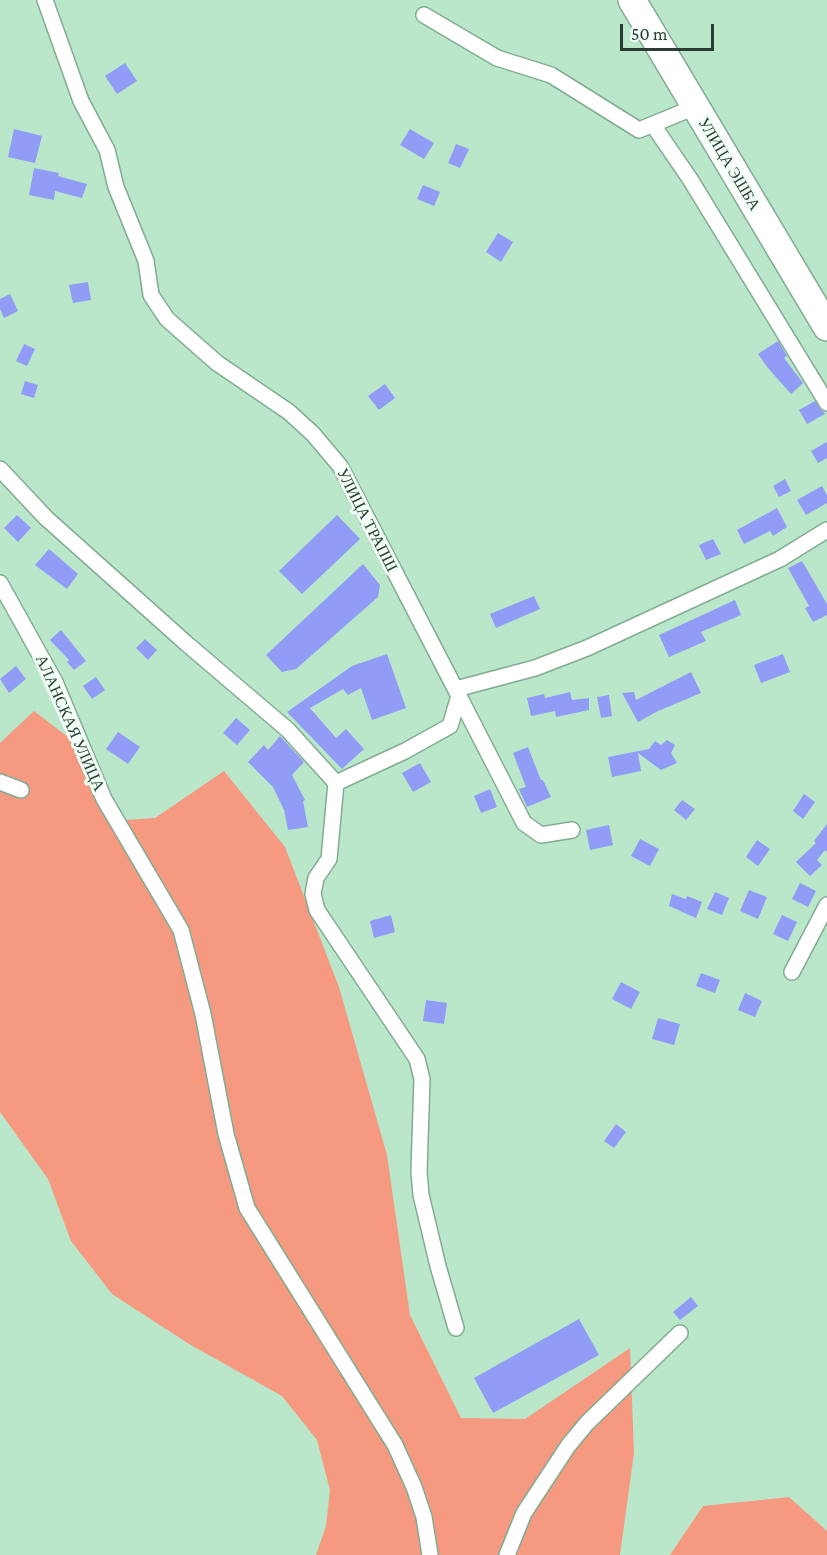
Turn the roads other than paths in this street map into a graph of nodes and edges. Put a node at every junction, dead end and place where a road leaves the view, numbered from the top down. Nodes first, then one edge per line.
1 (45, 0) edge
2 (632, 0) edge
3 (424, 15) dead end
4 (695, 107) junction
5 (653, 124) junction
6 (827, 327) edge
7 (827, 403) edge
8 (0, 469) edge
9 (827, 530) edge
10 (0, 583) edge
11 (458, 693) junction
12 (0, 782) edge
13 (336, 783) junction
14 (21, 790) dead end
15 (572, 830) dead end
16 (827, 904) edge
17 (792, 972) dead end
18 (456, 1328) dead end
19 (680, 1333) dead end
20 (430, 1555) edge
21 (507, 1555) edge

1 - 11 street, УЛИЦА ТРАПШ
2 - 4 highway, УЛИЦА ЭШБА
3 - 5 street
4 - 5 street
4 - 6 highway, УЛИЦА ЭШБА
5 - 7 street
8 - 13 street
9 - 11 street
10 - 20 street, АЛАНСКАЯ УЛИЦА
11 - 13 street
11 - 15 street, УЛИЦА ТРАПШ
12 - 14 street
13 - 18 street
16 - 17 street
19 - 21 street

